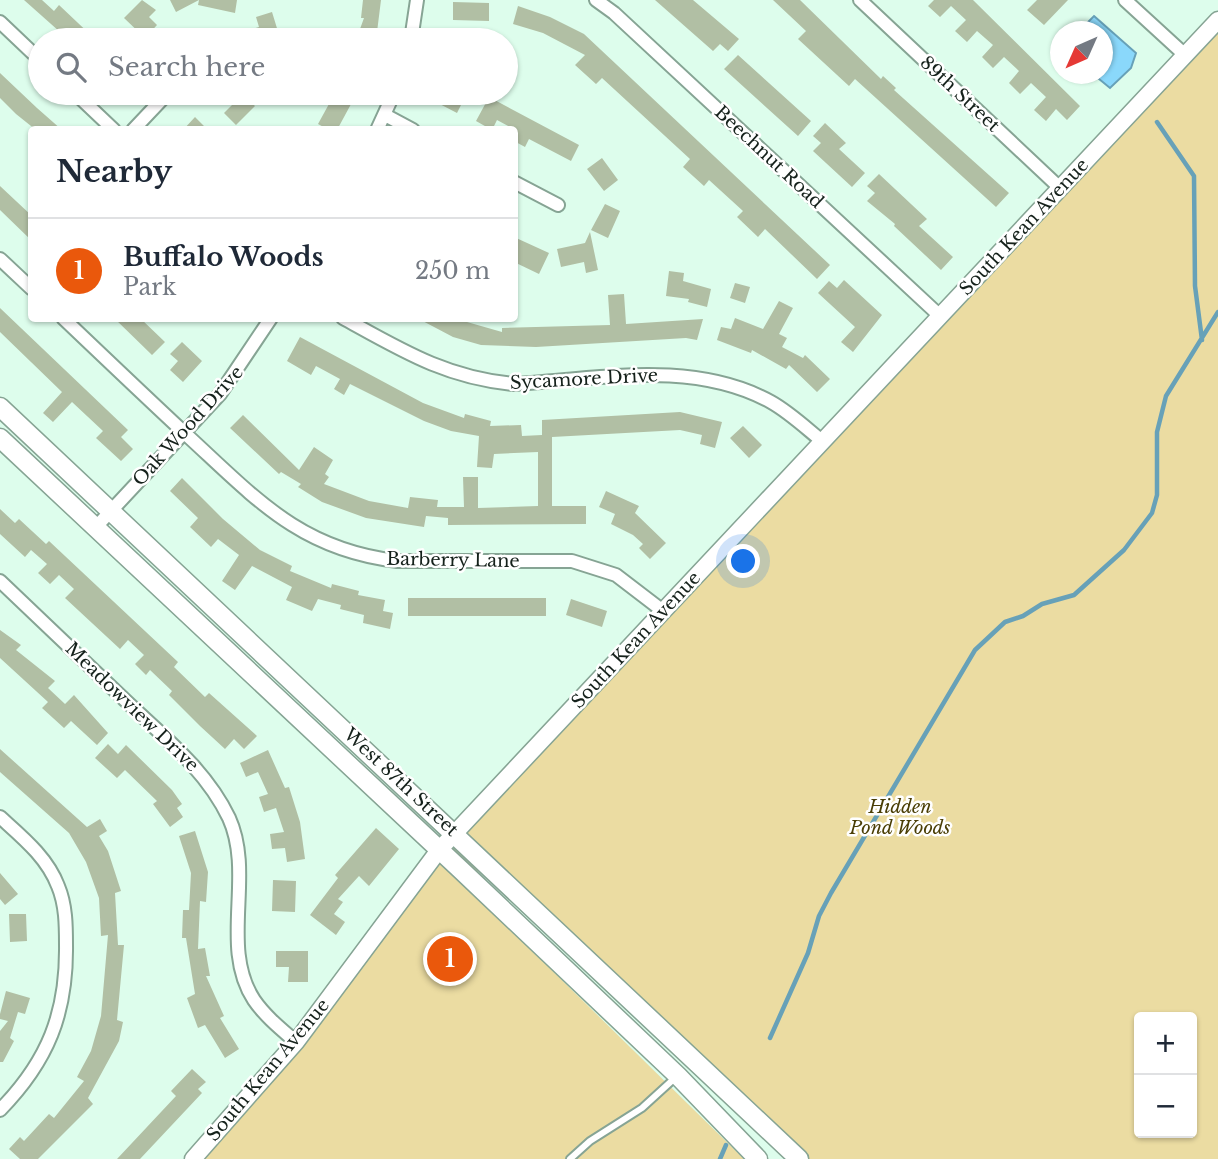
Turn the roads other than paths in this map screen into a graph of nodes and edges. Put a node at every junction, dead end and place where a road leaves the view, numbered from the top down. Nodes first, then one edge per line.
1 (417, 0) edge
2 (596, 0) edge
3 (860, 0) edge
4 (1125, 0) edge
5 (1218, 20) edge
6 (0, 22) edge
7 (413, 28) edge
8 (28, 49) edge
9 (1185, 55) junction
10 (88, 105) edge
11 (157, 105) edge
12 (389, 105) edge
13 (385, 115) junction
14 (110, 126) edge
15 (137, 126) edge
16 (379, 126) edge
17 (406, 126) edge
18 (518, 184) edge
19 (1060, 188) junction
20 (558, 205) dead end
21 (0, 259) edge
22 (28, 285) edge
23 (940, 316) junction
24 (67, 322) edge
25 (269, 322) edge
26 (351, 322) edge
27 (0, 407) edge
28 (184, 433) junction
29 (0, 438) edge
30 (822, 441) junction
31 (111, 510) junction
32 (96, 527) junction
33 (0, 581) edge
34 (663, 611) junction
35 (0, 817) edge
36 (455, 832) junction
37 (439, 849) junction
38 (296, 1042) junction
39 (678, 1076) junction
40 (0, 1110) edge
41 (193, 1159) edge
42 (570, 1159) edge
43 (758, 1159) edge
44 (799, 1159) edge

1 - 7 street
2 - 23 street, Beechnut Road
3 - 19 street, 89th Street
4 - 9 street
5 - 9 street, South Kean Avenue
6 - 8 street
9 - 19 street, South Kean Avenue
10 - 14 street
11 - 15 street
12 - 13 street
13 - 16 street
13 - 17 street
18 - 20 street
19 - 23 street, South Kean Avenue
21 - 22 street
23 - 30 street, South Kean Avenue
24 - 28 street, Barberry Lane
25 - 28 street, Oak Wood Drive
26 - 30 street, Sycamore Drive
27 - 31 main road, West 87th Street
28 - 31 street, Oak Wood Drive
28 - 34 street, Barberry Lane
29 - 32 main road, West 87th Street
30 - 34 street, South Kean Avenue
31 - 32 street, Oak Wood Drive
31 - 36 main road, West 87th Street
32 - 37 main road, West 87th Street
33 - 38 street, Meadowview Drive
34 - 36 street, South Kean Avenue
35 - 40 street
36 - 37 street, South Kean Avenue
36 - 44 main road, West 87th Street
37 - 38 street, South Kean Avenue
37 - 39 main road, West 87th Street
38 - 41 street, South Kean Avenue
39 - 42 lane
39 - 43 main road, West 87th Street

